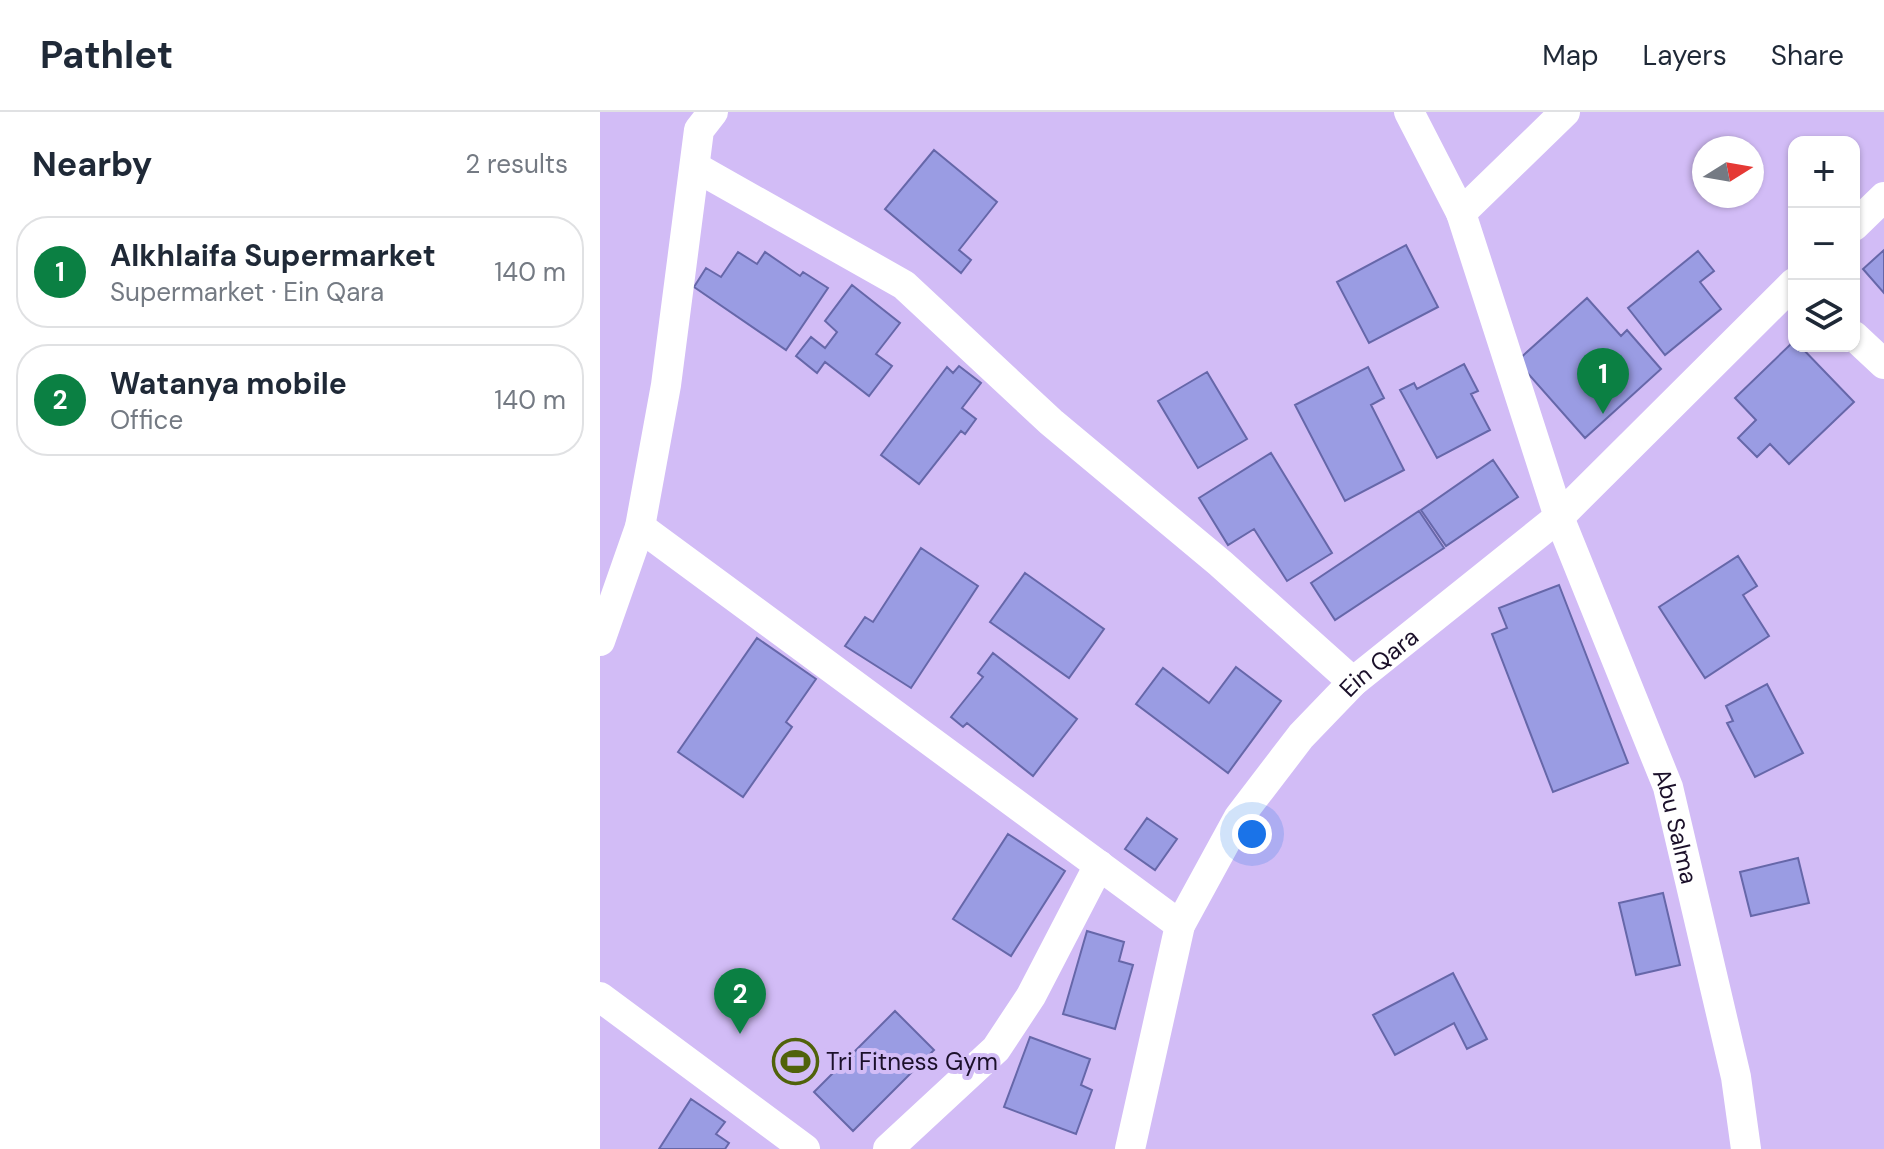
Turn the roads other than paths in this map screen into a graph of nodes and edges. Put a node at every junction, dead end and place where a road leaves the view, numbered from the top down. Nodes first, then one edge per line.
1 (713, 112) edge
2 (1409, 112) edge
3 (1565, 112) edge
4 (697, 168) junction
5 (1884, 197) edge
6 (1461, 213) junction
7 (1860, 220) edge
8 (1788, 289) edge
9 (1860, 342) edge
10 (1884, 364) edge
11 (1559, 517) junction
12 (640, 527) junction
13 (600, 641) edge
14 (1353, 682) junction
15 (1099, 865) junction
16 (1180, 925) junction
17 (600, 997) edge
18 (805, 1149) edge
19 (888, 1149) edge
20 (1130, 1149) edge
21 (1746, 1149) edge

1 - 4 street
2 - 6 street, Abu Salma
3 - 6 street
4 - 12 street
4 - 14 street
5 - 7 street
6 - 11 street, Abu Salma
8 - 11 street, Ein Qara
9 - 10 street
11 - 14 street, Ein Qara
11 - 21 street, Abu Salma
12 - 13 street
12 - 15 street
14 - 16 street, Ein Qara
15 - 16 street
15 - 19 street
16 - 20 street, Ein Qara
17 - 18 street

